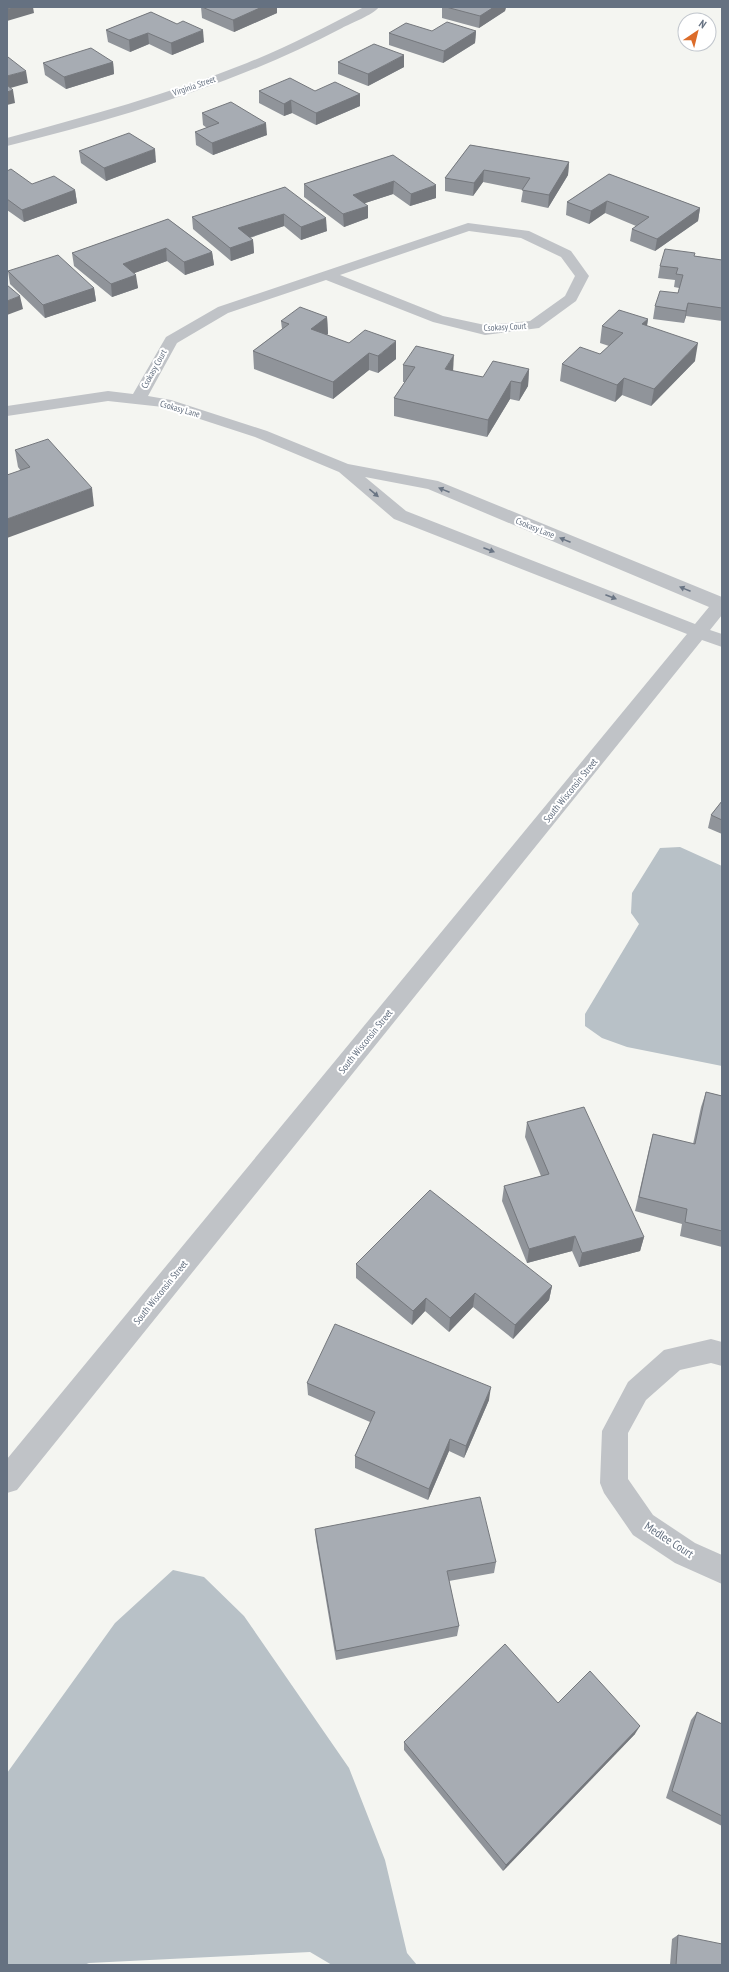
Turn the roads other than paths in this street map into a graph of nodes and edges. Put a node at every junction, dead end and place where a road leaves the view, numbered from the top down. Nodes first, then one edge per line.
1 (373, 7) edge
2 (7, 142) edge
3 (326, 275) junction
4 (138, 400) junction
5 (7, 411) edge
6 (344, 468) junction
7 (722, 604) edge
8 (699, 632) junction
9 (722, 641) edge
10 (722, 1354) edge
11 (7, 1480) edge
12 (722, 1570) edge

1 - 2 street, Virginia Street
3 - 3 street, Csokasy Court
3 - 4 street, Csokasy Court
4 - 5 street, Csokasy Lane
4 - 6 street, Csokasy Lane
7 -> 6 street, Csokasy Lane
6 -> 8 street, Csokasy Lane
7 - 8 street, South Wisconsin Street
8 - 9 street, Csokasy Lane
8 - 11 street, South Wisconsin Street
10 - 12 street, Medlee Court

